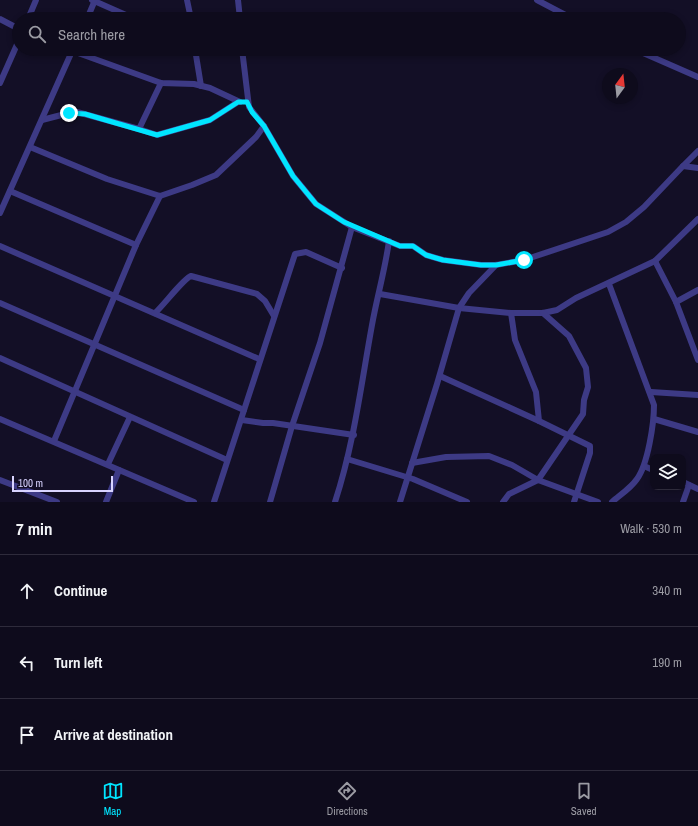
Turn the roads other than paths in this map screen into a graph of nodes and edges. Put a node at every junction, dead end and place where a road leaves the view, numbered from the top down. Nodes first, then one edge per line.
1 (36, 0) edge
2 (94, 0) edge
3 (187, 0) edge
4 (238, 0) edge
5 (537, 0) edge
6 (31, 12) edge
7 (90, 12) edge
8 (120, 12) edge
9 (190, 12) edge
10 (239, 12) edge
11 (560, 12) edge
12 (0, 19) edge
13 (12, 25) edge
14 (12, 56) edge
15 (69, 56) edge
16 (87, 56) edge
17 (196, 56) edge
18 (243, 56) edge
19 (651, 56) edge
20 (698, 76) edge
21 (0, 83) edge
22 (161, 83) junction
23 (201, 86) junction
24 (238, 102) junction
25 (247, 102) junction
26 (42, 120) junction
27 (264, 126) junction
28 (139, 129) junction
29 (30, 147) junction
30 (698, 151) edge
31 (683, 166) junction
32 (698, 168) edge
33 (10, 191) junction
34 (160, 196) junction
35 (0, 213) edge
36 (698, 219) edge
37 (352, 227) junction
38 (389, 241) junction
39 (136, 245) junction
40 (0, 246) edge
41 (655, 261) junction
42 (496, 265) junction
43 (342, 268) junction
44 (609, 284) junction
45 (698, 290) edge
46 (380, 294) junction
47 (116, 296) junction
48 (676, 302) junction
49 (0, 303) edge
50 (459, 308) junction
51 (155, 313) junction
52 (511, 313) junction
53 (543, 313) junction
54 (274, 316) junction
55 (95, 345) junction
56 (697, 352) edge
57 (0, 358) edge
58 (259, 359) junction
59 (698, 360) edge
60 (440, 376) junction
61 (74, 392) junction
62 (651, 392) junction
63 (698, 395) edge
64 (244, 410) junction
65 (130, 417) junction
66 (0, 419) edge
67 (654, 419) junction
68 (242, 420) junction
69 (539, 421) junction
70 (292, 426) junction
71 (698, 432) edge
72 (354, 435) junction
73 (567, 435) junction
74 (54, 441) junction
75 (347, 459) junction
76 (227, 460) junction
77 (412, 463) junction
78 (108, 464) junction
79 (644, 466) junction
80 (650, 469) edge
81 (119, 470) junction
82 (407, 477) junction
83 (0, 480) edge
84 (538, 480) junction
85 (686, 484) edge
86 (689, 485) junction
87 (698, 488) edge
88 (577, 493) junction
89 (456, 500) edge
90 (54, 501) edge
91 (106, 502) edge
92 (194, 502) edge
93 (214, 502) edge
94 (270, 502) edge
95 (335, 502) edge
96 (400, 502) edge
97 (467, 502) edge
98 (503, 502) edge
99 (574, 502) edge
100 (598, 502) edge
101 (612, 502) edge
102 (683, 502) edge

1 - 6 street
2 - 7 street
2 - 8 street
3 - 9 street
4 - 10 street
5 - 11 street
12 - 13 street
14 - 21 street
15 - 26 street
16 - 22 street
17 - 23 street
18 - 25 street
19 - 20 street
22 - 23 street
22 - 28 street
23 - 24 street
24 - 25 street
24 - 28 street
25 - 27 street
26 - 28 street
26 - 29 street
27 - 34 street
27 - 37 street
29 - 33 street
29 - 34 street
30 - 31 street
31 - 32 street
31 - 42 street
33 - 35 street
33 - 39 street
34 - 39 street
36 - 41 street
37 - 38 street
37 - 43 street
38 - 42 street
38 - 46 street
39 - 47 street
40 - 47 street
41 - 44 street
41 - 48 street
42 - 50 street
43 - 54 street
43 - 70 street
44 - 53 street
44 - 62 street
45 - 48 street
46 - 50 street
46 - 72 street
47 - 51 street
47 - 55 street
48 - 56 street
49 - 55 street
50 - 52 street
50 - 60 street
51 - 54 street
51 - 58 street
52 - 53 street
52 - 69 street
53 - 73 street
54 - 58 street
55 - 61 street
55 - 64 street
56 - 59 street
57 - 61 street
58 - 64 street
60 - 69 street
60 - 77 street
61 - 65 street
61 - 74 street
62 - 63 street
62 - 67 street
64 - 68 street
65 - 76 street
65 - 78 street
66 - 74 street
67 - 71 street
67 - 79 street
68 - 70 street
68 - 76 street
69 - 73 street
70 - 72 street
70 - 94 street
72 - 75 street
73 - 84 street
73 - 88 street
74 - 78 street
75 - 82 street
75 - 95 street
76 - 93 street
77 - 82 street
77 - 84 street
78 - 81 street
79 - 80 street
79 - 101 street
81 - 91 street
81 - 92 street
82 - 89 street
82 - 96 street
83 - 90 street
84 - 88 street
84 - 98 street
85 - 86 street
86 - 87 street
86 - 102 street
88 - 99 street
88 - 100 street
89 - 97 street

